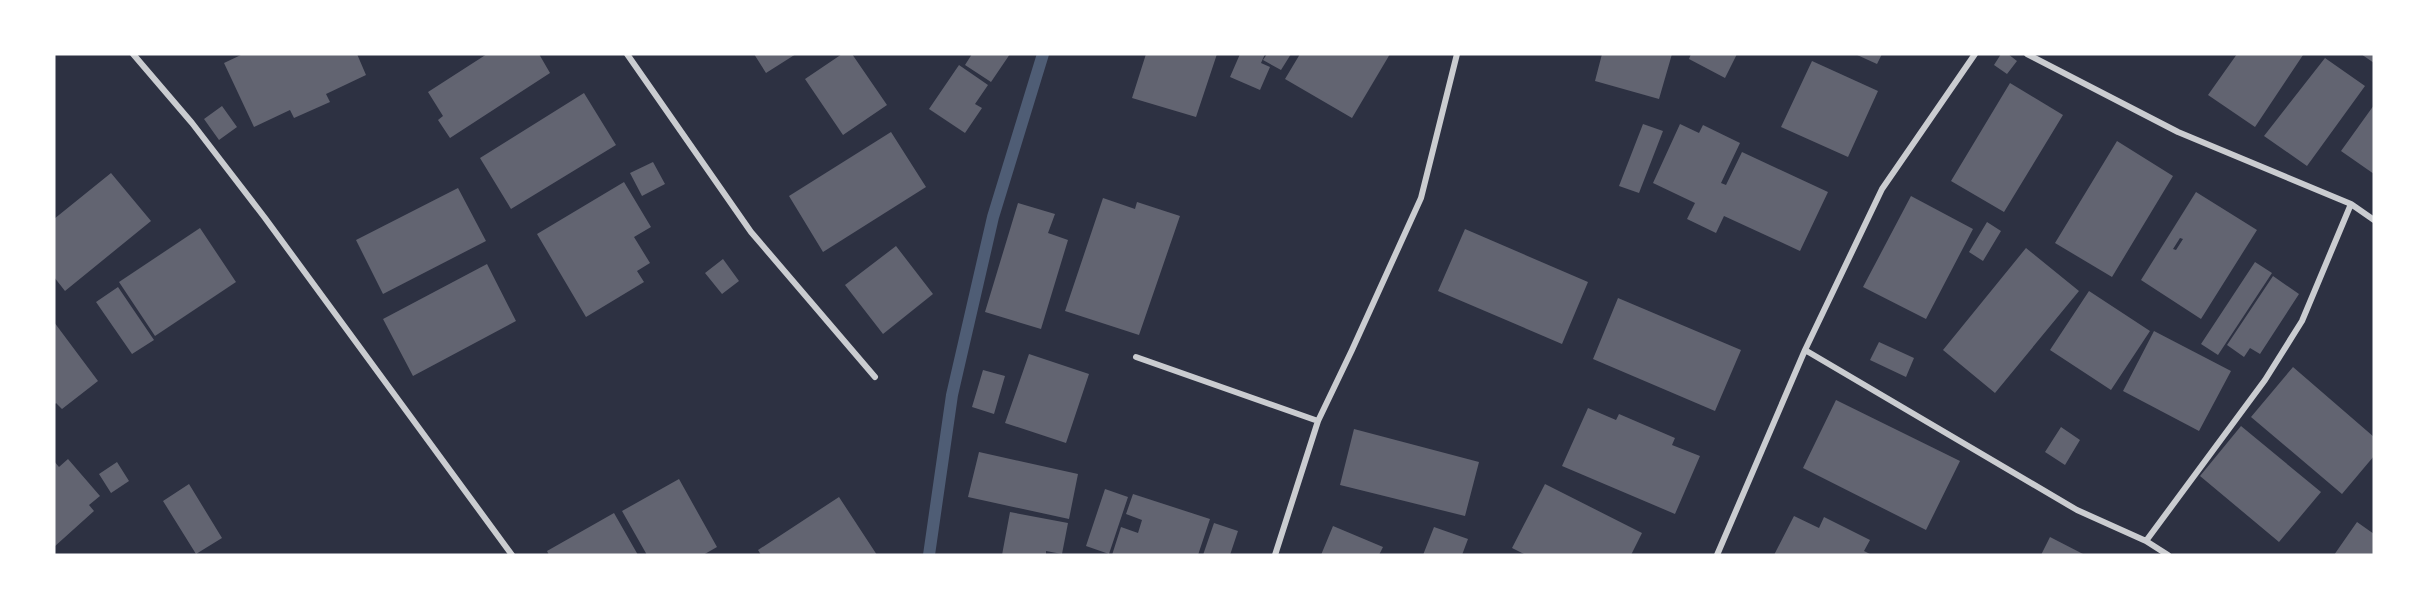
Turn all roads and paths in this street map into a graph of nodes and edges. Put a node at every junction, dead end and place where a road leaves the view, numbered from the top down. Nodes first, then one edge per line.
1 (133, 54) edge
2 (627, 54) edge
3 (1457, 54) edge
4 (1975, 54) edge
5 (2027, 54) edge
6 (2351, 204) junction
7 (2374, 220) edge
8 (1805, 350) junction
9 (1136, 357) dead end
10 (875, 378) dead end
11 (1318, 421) junction
12 (2146, 541) junction
13 (512, 555) edge
14 (1275, 555) edge
15 (1717, 555) edge
16 (2168, 555) edge

1 - 13 street
2 - 10 street
3 - 11 street
4 - 8 street
5 - 6 street
6 - 7 street
6 - 12 street
8 - 12 street
8 - 15 street
9 - 11 street
11 - 14 street
12 - 16 street

